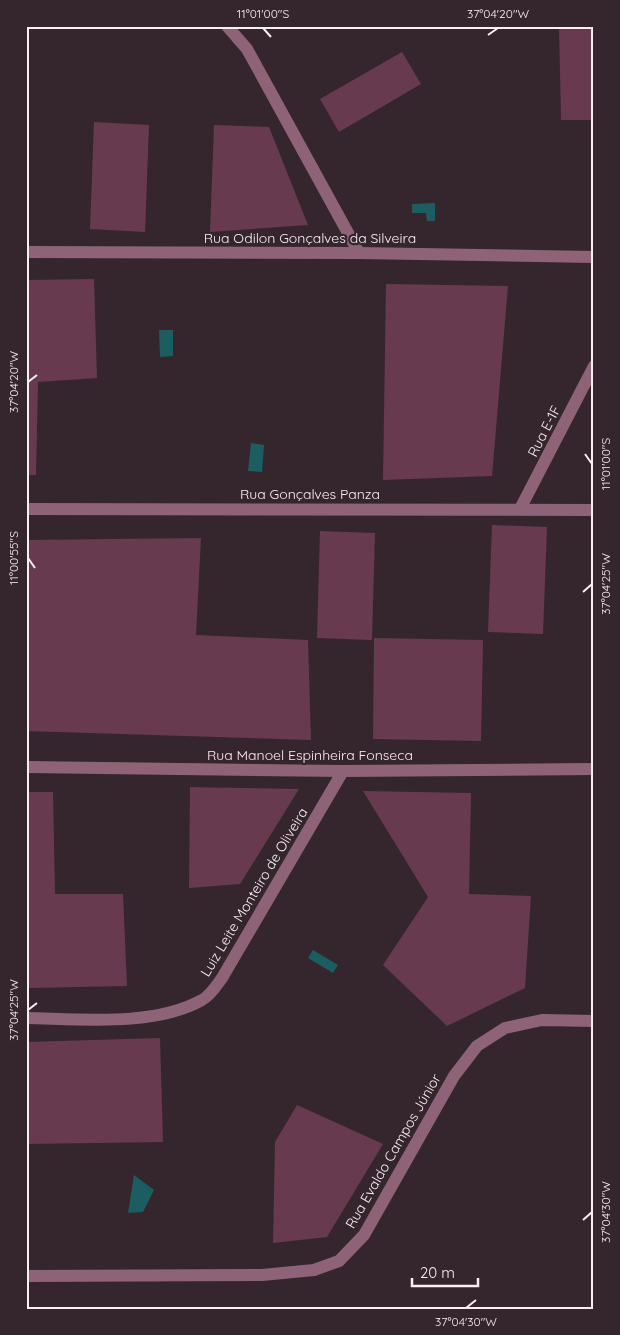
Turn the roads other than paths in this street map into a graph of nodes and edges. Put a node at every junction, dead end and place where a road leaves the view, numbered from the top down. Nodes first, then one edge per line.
1 (227, 26) edge
2 (26, 252) edge
3 (359, 253) junction
4 (594, 257) edge
5 (594, 366) edge
6 (26, 508) edge
7 (520, 509) junction
8 (594, 510) edge
9 (26, 767) edge
10 (594, 770) edge
11 (343, 771) junction
12 (26, 1018) edge
13 (594, 1020) edge
14 (26, 1276) edge

1 - 3 street
2 - 3 street, Rua Odilon Gonçalves da Silveira
3 - 4 street, Rua Odilon Gonçalves da Silveira
5 - 7 street, Rua E-1F
6 - 7 street, Rua Gonçalves Panza
7 - 8 street, Rua Gonçalves Panza
9 - 11 street, Rua Manoel Espinheira Fonseca
10 - 11 street, Rua Manoel Espinheira Fonseca
11 - 12 street, Luiz Leite Monteiro de Oliveira
13 - 14 street, Rua Evaldo Campos Júnior

